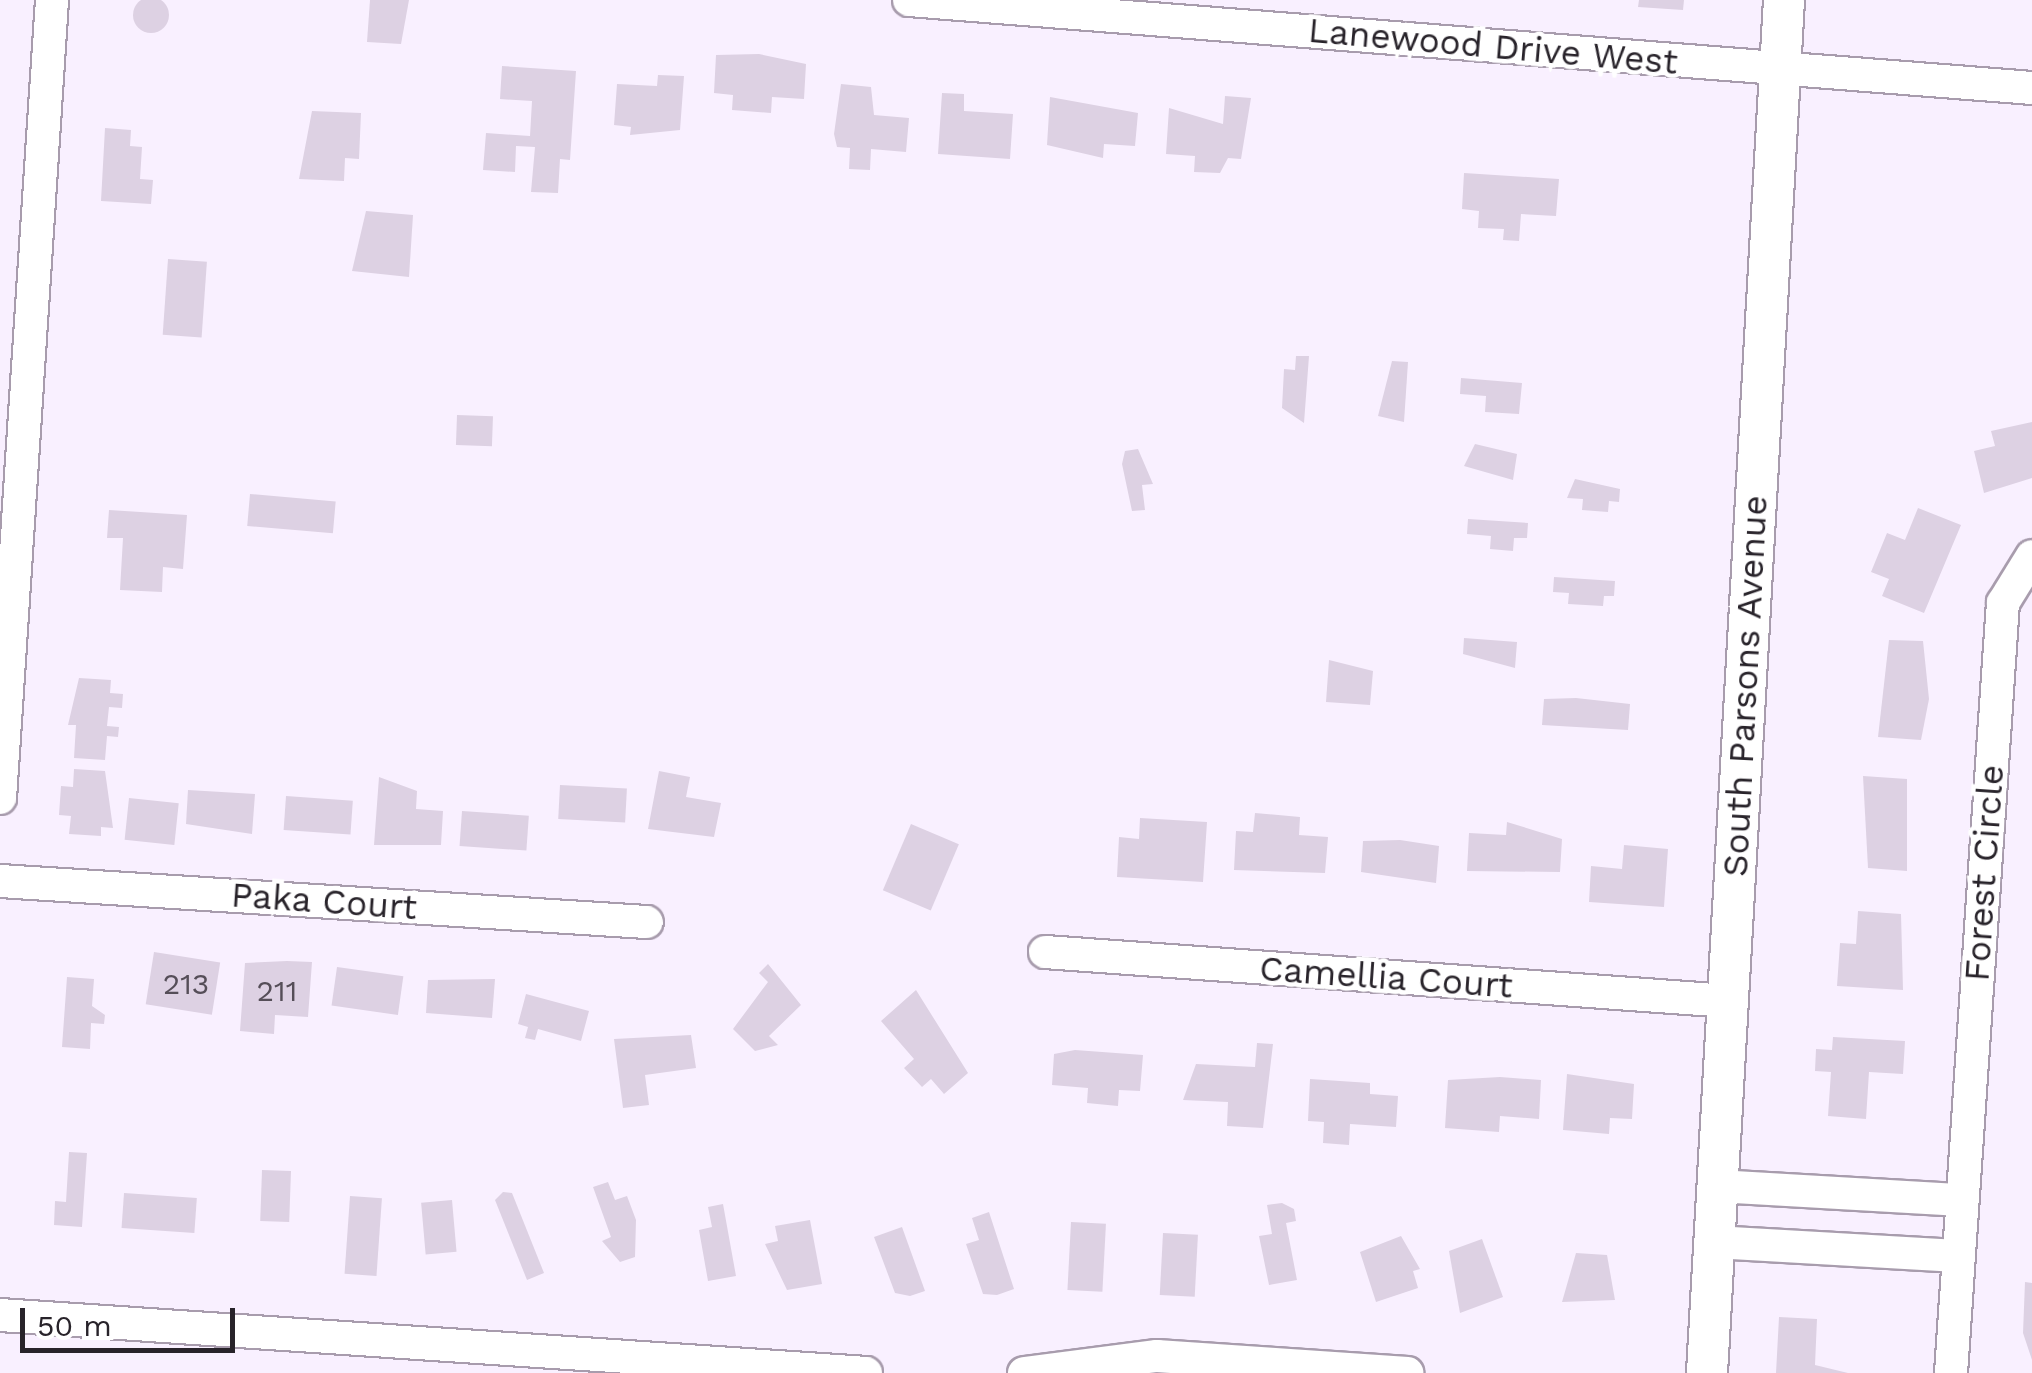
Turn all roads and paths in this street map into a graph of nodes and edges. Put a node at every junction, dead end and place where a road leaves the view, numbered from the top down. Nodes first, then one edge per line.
1 (52, 0) edge
2 (909, 0) edge
3 (1784, 0) edge
4 (1779, 68) junction
5 (2032, 88) edge
6 (8, 540) edge
7 (2032, 556) edge
8 (0, 798) edge
9 (0, 880) edge
10 (647, 922) dead end
11 (1045, 952) dead end
12 (1728, 1001) junction
13 (1717, 1186) junction
14 (1962, 1200) junction
15 (1714, 1242) junction
16 (1958, 1256) junction
17 (0, 1314) edge
18 (866, 1373) edge
19 (1024, 1373) edge
20 (1407, 1373) edge
21 (1707, 1373) edge
22 (1951, 1373) edge

1 - 6 street
2 - 4 street, Lanewood Drive West
3 - 4 main road, South Parsons Avenue
4 - 5 street, Lanewood Drive West
4 - 12 main road, South Parsons Avenue
6 - 8 street
7 - 14 street, Forest Circle
9 - 10 street, Paka Court
11 - 12 street, Camellia Court
12 - 13 main road, South Parsons Avenue
13 - 14 street
13 - 15 main road, South Parsons Avenue
14 - 16 street, Forest Circle
15 - 16 street
15 - 21 main road, South Parsons Avenue
16 - 22 street, Forest Circle
17 - 18 street
19 - 20 street

